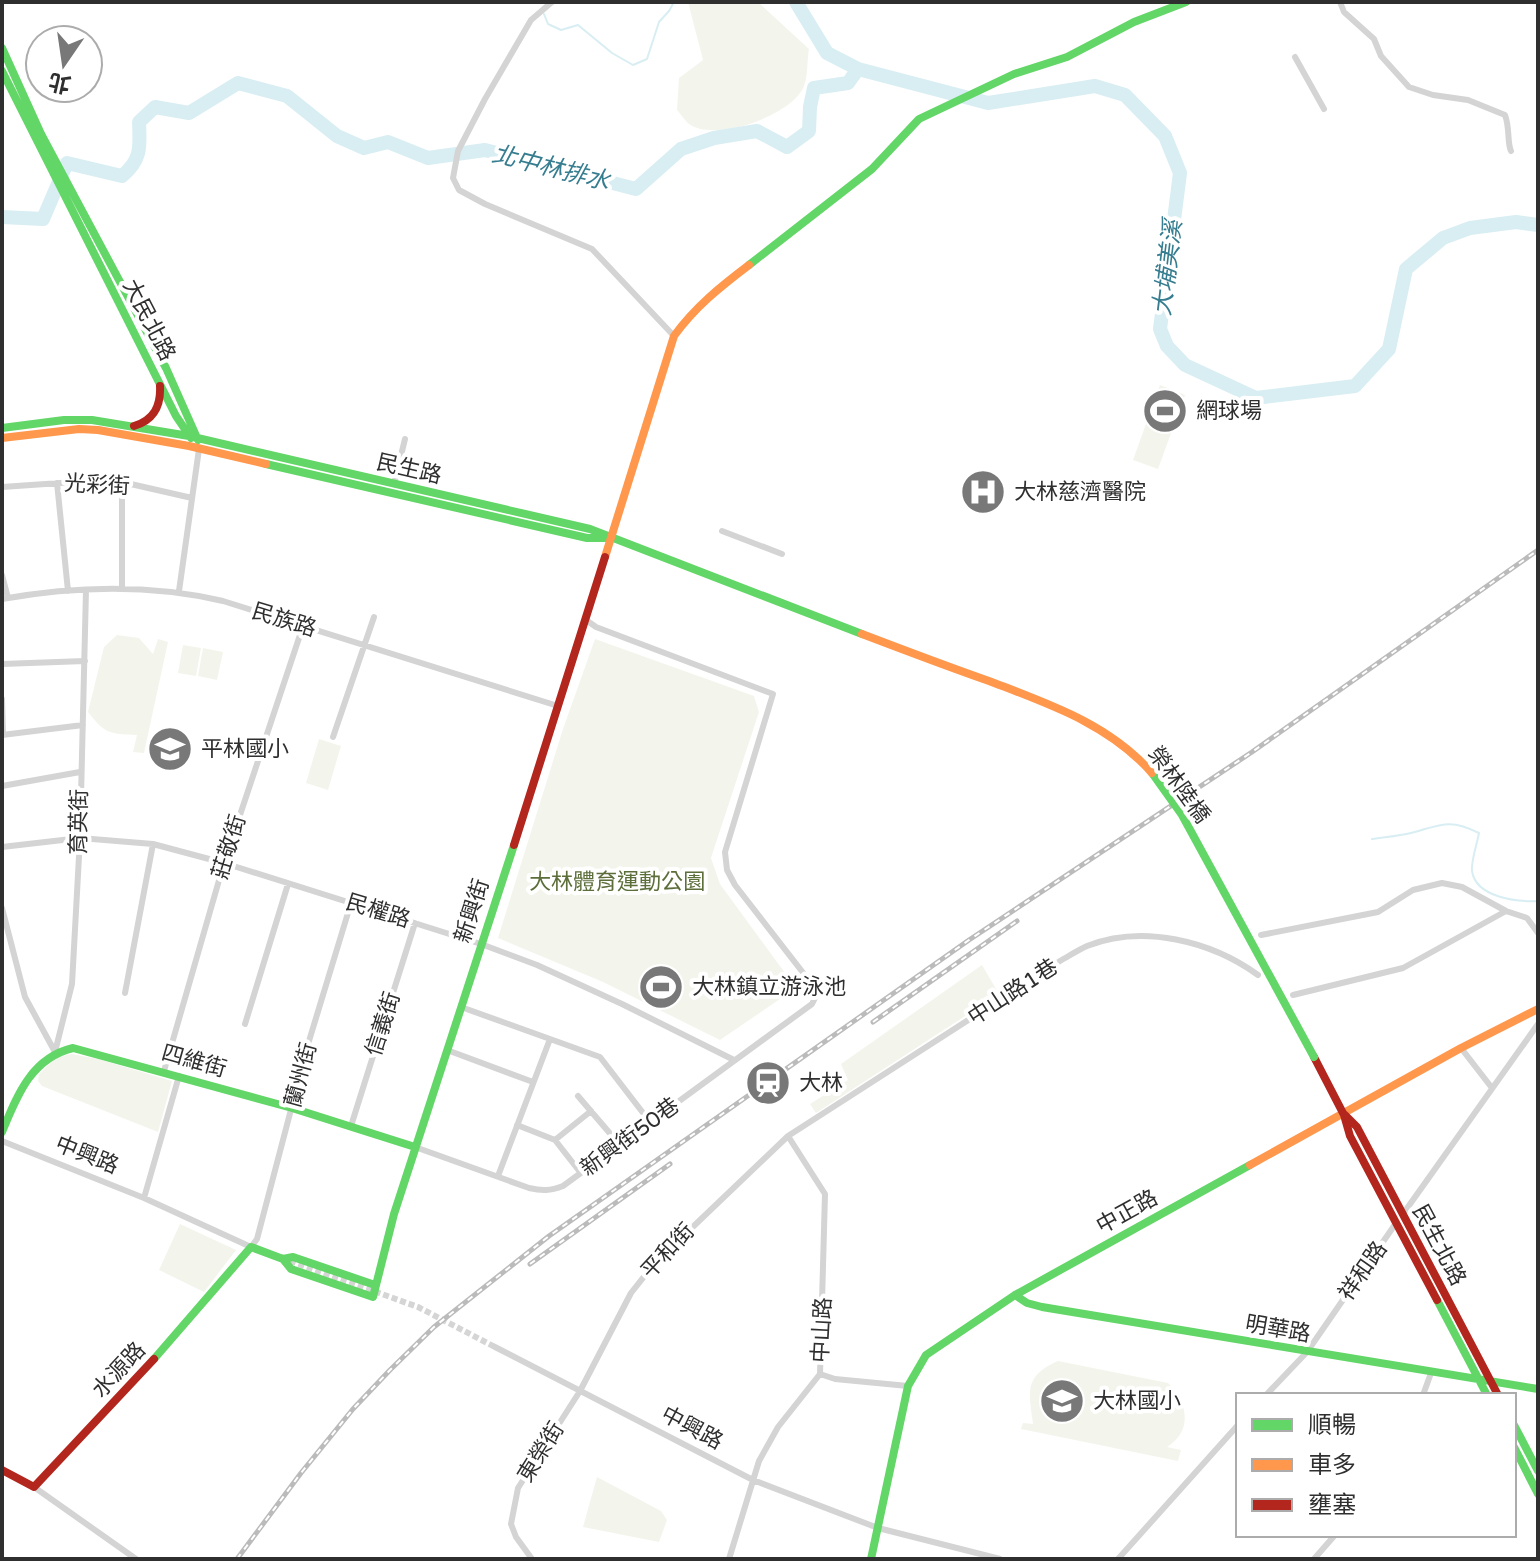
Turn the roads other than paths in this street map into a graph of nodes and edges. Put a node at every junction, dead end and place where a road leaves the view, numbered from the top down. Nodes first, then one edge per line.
1 (552, 2) edge
2 (1186, 2) edge
3 (1340, 2) edge
4 (2, 48) edge
5 (1295, 57) dead end
6 (2, 71) edge
7 (12, 84) junction
8 (1324, 109) dead end
9 (1511, 151) dead end
10 (73, 205) junction
11 (674, 336) junction
12 (158, 377) junction
13 (132, 426) junction
14 (2, 428) edge
15 (193, 436) junction
16 (2, 438) edge
17 (405, 439) dead end
18 (199, 449) junction
19 (122, 482) junction
20 (57, 483) junction
21 (394, 484) junction
22 (2, 487) edge
23 (192, 498) junction
24 (722, 531) dead end
25 (611, 538) junction
26 (782, 554) dead end
27 (2, 575) edge
28 (122, 588) junction
29 (86, 590) junction
30 (68, 591) junction
31 (179, 591) junction
32 (5, 598) edge
33 (374, 617) dead end
34 (586, 620) junction
35 (303, 626) junction
36 (862, 634) joint
37 (364, 645) junction
38 (85, 661) junction
39 (2, 664) edge
40 (2, 699) edge
41 (558, 706) junction
42 (83, 725) junction
43 (3, 735) edge
44 (333, 737) dead end
45 (80, 772) junction
46 (2, 786) edge
47 (80, 838) junction
48 (153, 844) junction
49 (2, 847) edge
50 (224, 863) junction
51 (288, 884) junction
52 (351, 903) junction
53 (2, 908) edge
54 (1506, 911) junction
55 (415, 923) junction
56 (1538, 933) edge
57 (1261, 935) dead end
58 (481, 944) junction
59 (1258, 975) dead end
60 (125, 993) dead end
61 (1293, 995) dead end
62 (461, 1007) junction
63 (1538, 1009) edge
64 (245, 1024) dead end
65 (1538, 1024) edge
66 (550, 1039) junction
67 (1461, 1048) junction
68 (447, 1050) junction
69 (55, 1052) junction
70 (1314, 1057) joint
71 (734, 1060) junction
72 (164, 1071) junction
73 (179, 1076) junction
74 (533, 1082) junction
75 (1492, 1088) junction
76 (578, 1096) dead end
77 (292, 1108) junction
78 (591, 1111) junction
79 (1344, 1115) junction
80 (650, 1122) junction
81 (517, 1125) junction
82 (351, 1126) junction
83 (2, 1132) edge
84 (788, 1136) junction
85 (555, 1140) junction
86 (2, 1141) edge
87 (619, 1144) junction
88 (415, 1147) junction
89 (580, 1172) junction
90 (498, 1176) junction
91 (144, 1198) junction
92 (1402, 1214) junction
93 (1396, 1223) junction
94 (251, 1247) junction
95 (287, 1260) junction
96 (375, 1285) junction
97 (1015, 1295) junction
98 (495, 1347) tunnel mouth
99 (1307, 1352) junction
100 (1431, 1373) junction
101 (820, 1374) junction
102 (1480, 1380) junction
103 (1491, 1382) junction
104 (908, 1386) junction
105 (1538, 1389) edge
106 (580, 1391) junction
107 (1268, 1393) edge
108 (1424, 1393) edge
109 (1486, 1393) edge
110 (1497, 1393) edge
111 (1236, 1427) edge
112 (1516, 1429) edge
113 (1516, 1451) edge
114 (2, 1470) edge
115 (1538, 1471) edge
116 (753, 1480) junction
117 (34, 1487) junction
118 (1538, 1494) edge
119 (878, 1528) junction
120 (1333, 1537) edge
121 (136, 1559) edge
122 (532, 1559) edge
123 (729, 1559) edge
124 (871, 1559) edge
125 (1000, 1559) edge
126 (1118, 1559) edge
127 (1314, 1559) edge

1 - 11 street
2 - 11 main road
3 - 9 street
4 - 7 main road
5 - 8 street
6 - 7 main road
7 - 10 main road
10 - 12 main road, 大民北路
10 - 15 main road, 大民北路
11 - 25 main road, 新興街
12 - 13 main road
12 - 15 main road, 大民北路
13 - 14 main road, 民生路
13 - 15 main road, 民生路
15 - 18 main road, 大民北路
15 - 21 main road, 民生路
16 - 18 main road, 民生路
17 - 21 street
18 - 23 street
18 - 25 main road, 民生路
19 - 20 street, 光彩街
19 - 23 street, 光彩街
19 - 28 street
20 - 22 street, 光彩街
20 - 30 street
21 - 25 main road, 民生路
23 - 31 street
24 - 26 street
25 - 34 main road, 新興街
25 - 36 main road, 民生路
27 - 32 street
28 - 29 street, 民族路
28 - 31 street, 民族路
29 - 30 street, 民族路
29 - 38 street, 育英街
30 - 32 street, 民族路
31 - 35 street, 民族路
33 - 37 street
34 - 41 main road, 新興街
34 - 71 street, 新興街50巷
35 - 37 street, 民族路
35 - 50 street, 莊敬街
36 - 70 main road, 榮林陸橋, bridge
37 - 41 street, 民族路
37 - 44 street
38 - 39 street
38 - 42 street, 育英街
40 - 43 street
41 - 58 main road, 新興街
42 - 43 street
42 - 45 street, 育英街
45 - 46 street
45 - 47 street, 育英街
47 - 48 street, 民權路
47 - 49 street, 民權路
47 - 69 street, 育英街
48 - 50 street, 民權路
48 - 60 street
50 - 51 street, 民權路
50 - 72 street, 莊敬街
51 - 52 street, 民權路
51 - 64 street
52 - 55 street, 民權路
52 - 77 street, 蘭州街
53 - 69 street
54 - 56 street
54 - 57 street
54 - 61 street
55 - 58 street, 民權路
55 - 82 street, 信義街
58 - 62 main road, 新興街
58 - 71 street, 民權路
59 - 84 street, 中山路1巷
62 - 66 street
62 - 68 main road, 新興街
63 - 67 main road, 中正路
65 - 75 street, 祥和路
66 - 74 street
66 - 80 street
67 - 75 street
67 - 79 main road, 中正路
68 - 74 street
68 - 88 main road, 新興街
69 - 72 main road, 四維街
69 - 83 main road
70 - 79 main road, 民生北路
71 - 80 street, 新興街50巷
72 - 73 main road, 四維街
73 - 77 main road, 四維街
73 - 91 street
74 - 81 street
75 - 92 street, 祥和路
76 - 78 street
77 - 82 main road, 四維街
77 - 94 street, 蘭州街
78 - 85 street
78 - 87 street
79 - 92 main road, 民生北路
79 - 93 main road, 民生北路
79 - 97 main road, 中正路
80 - 87 street, 新興街50巷
81 - 85 street
81 - 90 street
82 - 88 main road, 四維街
84 - 101 street, 中山路
84 - 106 street, 平和街
85 - 89 street
86 - 91 street, 中興路
87 - 89 street, 新興街50巷
88 - 90 street, 新興街50巷
88 - 96 main road, 新興街
89 - 90 street, 新興街50巷
91 - 94 street, 中興路
92 - 93 street, 祥和路
92 - 103 main road, 民生北路
93 - 99 street, 祥和路
93 - 102 main road, 民生北路
94 - 95 main road, 中興路
94 - 117 main road, 水源路
95 - 96 main road
95 - 96 main road, 新興街
97 - 99 main road, 明華路
97 - 104 main road, 中正路
98 - 106 street, 中興路
99 - 100 main road, 明華路
99 - 107 street, 祥和路
100 - 102 main road, 明華路
100 - 108 street
101 - 104 street
101 - 116 street, 中山路
102 - 103 main road, 明華路
102 - 109 main road, 民生北路
103 - 105 main road, 明華路
103 - 110 main road, 民生北路
104 - 119 main road, 中正路
106 - 116 street, 中興路
106 - 122 street, 東榮街
111 - 126 street
112 - 115 main road
113 - 118 main road
114 - 117 main road
116 - 119 street, 中興路
116 - 123 street, 中山路
117 - 121 street
119 - 124 main road, 中正路
119 - 125 street, 中興路
120 - 127 street

